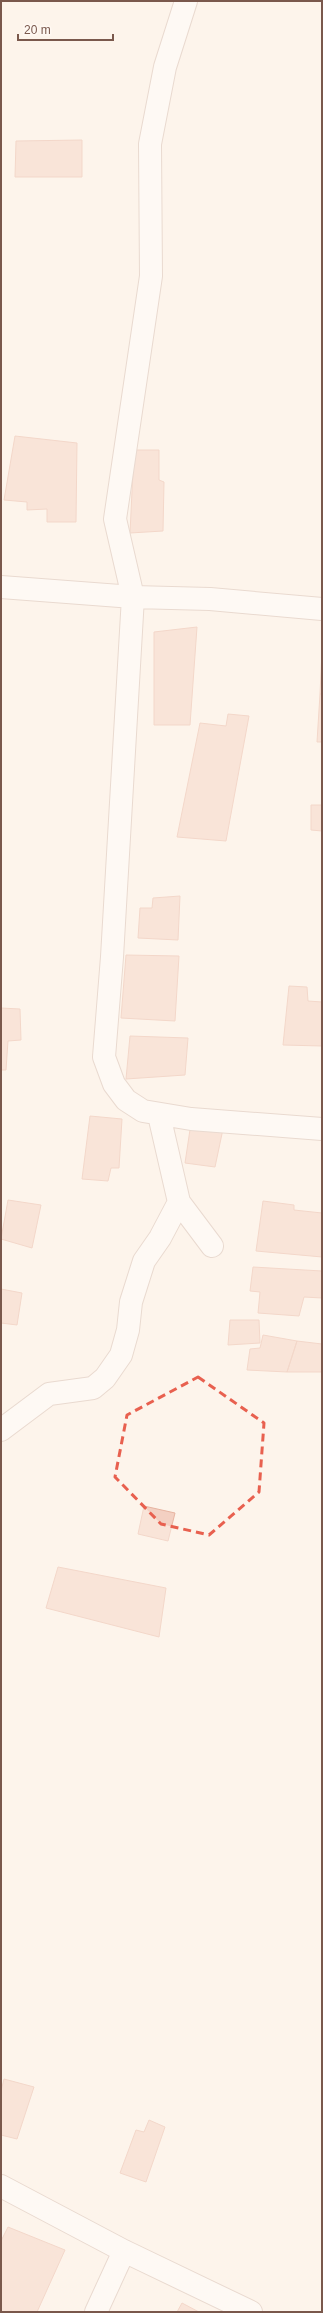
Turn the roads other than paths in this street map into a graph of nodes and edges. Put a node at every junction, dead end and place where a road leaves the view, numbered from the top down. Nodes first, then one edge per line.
1 (186, 1) edge
2 (1, 587) edge
3 (133, 597) junction
4 (322, 609) edge
5 (159, 1115) junction
6 (322, 1129) edge
7 (179, 1202) junction
8 (212, 1246) dead end
9 (1, 1430) edge
10 (1, 2186) edge
11 (124, 2251) junction
12 (96, 2312) edge
13 (251, 2312) edge

1 - 3 street
2 - 3 street
3 - 4 street
3 - 5 street
5 - 6 street
5 - 7 street
7 - 8 street
7 - 9 street
10 - 11 street
11 - 12 street
11 - 13 street

